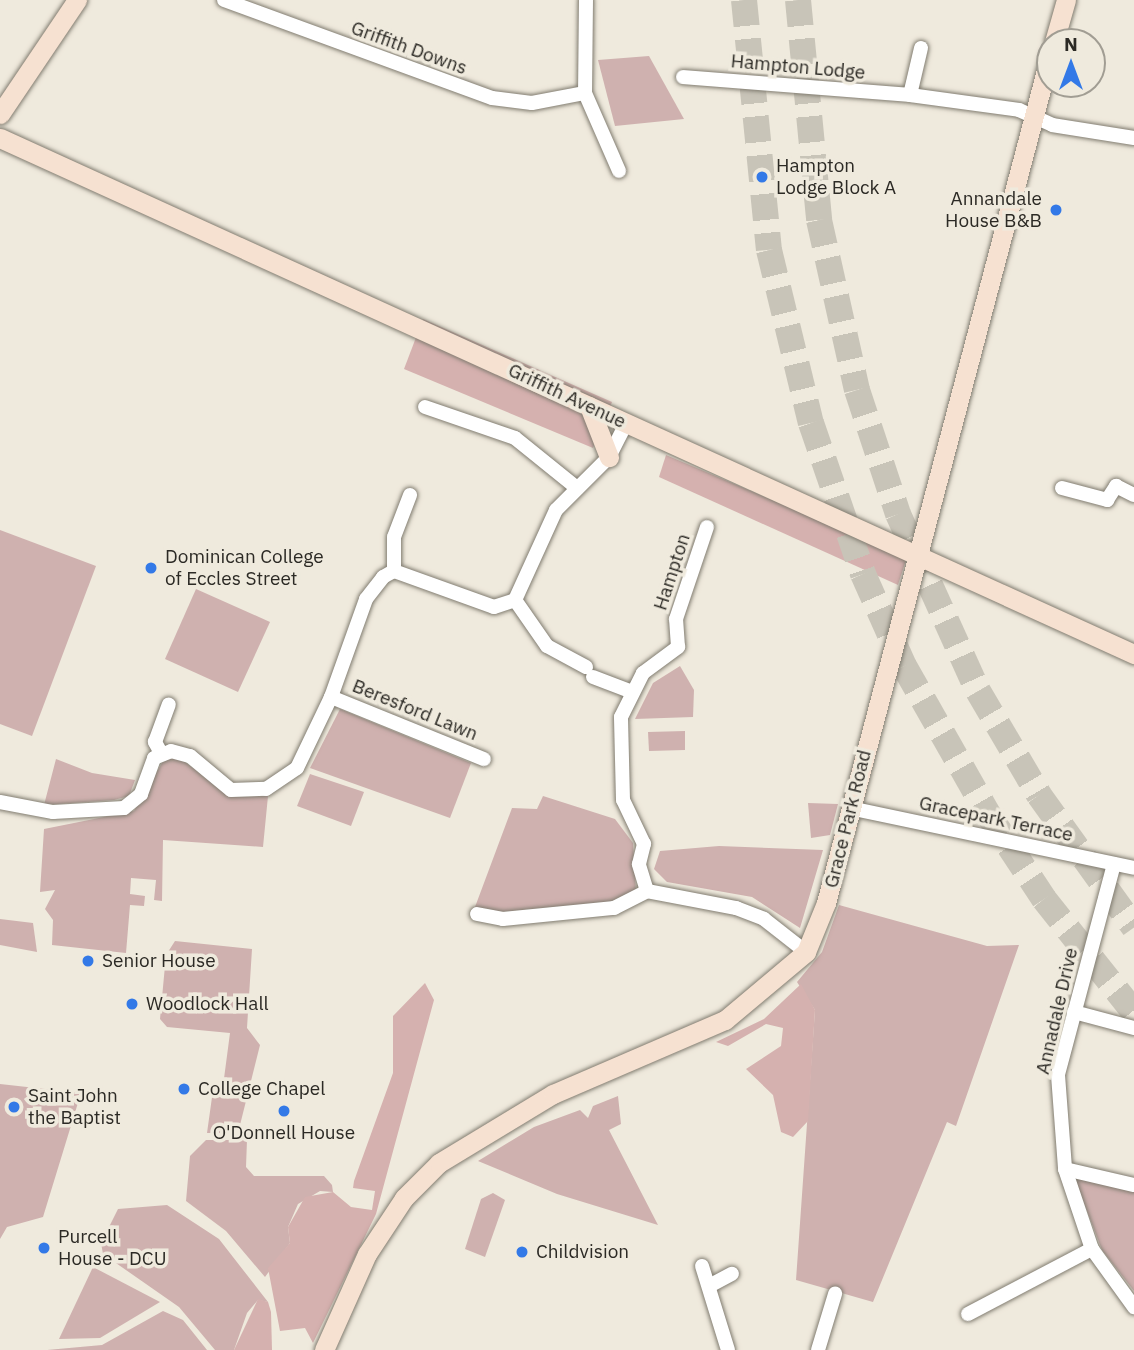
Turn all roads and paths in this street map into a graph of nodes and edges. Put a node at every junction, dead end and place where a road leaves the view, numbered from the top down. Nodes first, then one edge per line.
1 (224, 0) edge
2 (586, 0) edge
3 (1066, 0) edge
4 (72, 7) edge
5 (1058, 28) edge
6 (921, 48) dead end
7 (683, 77) dead end
8 (585, 93) junction
9 (910, 95) junction
10 (1039, 98) edge
11 (0, 114) edge
12 (1034, 118) junction
13 (0, 138) edge
14 (1134, 138) edge
15 (619, 171) dead end
16 (589, 406) junction
17 (425, 407) dead end
18 (626, 423) junction
19 (609, 457) junction
20 (577, 488) junction
21 (1062, 488) dead end
22 (410, 495) dead end
23 (1134, 495) edge
24 (707, 527) dead end
25 (915, 553) junction
26 (394, 571) junction
27 (515, 600) junction
28 (1134, 654) edge
29 (630, 691) junction
30 (331, 697) junction
31 (169, 704) dead end
32 (161, 753) junction
33 (484, 759) dead end
34 (0, 802) edge
35 (850, 808) junction
36 (1114, 864) junction
37 (1134, 868) edge
38 (647, 891) junction
39 (477, 914) dead end
40 (806, 952) junction
41 (1074, 1012) junction
42 (1134, 1027) edge
43 (1065, 1169) junction
44 (1134, 1185) edge
45 (1092, 1249) junction
46 (702, 1266) dead end
47 (732, 1274) dead end
48 (709, 1286) junction
49 (835, 1294) dead end
50 (1134, 1307) edge
51 (968, 1314) dead end
52 (324, 1350) edge
53 (728, 1350) edge
54 (818, 1350) edge

1 - 8 street, Griffith Downs
2 - 8 street
3 - 5 street
4 - 11 street
6 - 9 street
7 - 9 street, Hampton Lodge
8 - 15 street
9 - 12 street, Hampton Lodge
10 - 12 street, Grace Park Road
12 - 14 street, Hampton Lodge
12 - 25 street, Grace Park Road
13 - 16 street, Griffith Avenue
16 - 18 street, Griffith Avenue
16 - 19 street
17 - 20 street
18 - 19 street
18 - 25 street, Griffith Avenue
19 - 20 street
20 - 27 street
21 - 23 street
22 - 26 street
24 - 29 street, Hampton
25 - 28 street, Griffith Avenue
25 - 35 street, Grace Park Road
26 - 27 street
26 - 30 street
27 - 29 street
29 - 38 street, Hampton
30 - 32 street
30 - 33 street, Beresford Lawn
31 - 32 street
32 - 34 street
35 - 36 street, Gracepark Terrace
35 - 40 street, Grace Park Road
36 - 37 street, Gracepark Terrace
36 - 41 street, Annadale Drive
38 - 39 street
38 - 40 street
40 - 52 street, Grace Park Road
41 - 42 street
41 - 43 street, Annadale Drive
43 - 44 street
43 - 45 street, Annadale Drive
45 - 50 street, Annadale Drive
45 - 51 street
46 - 48 street
47 - 48 street
48 - 53 street
49 - 54 street

